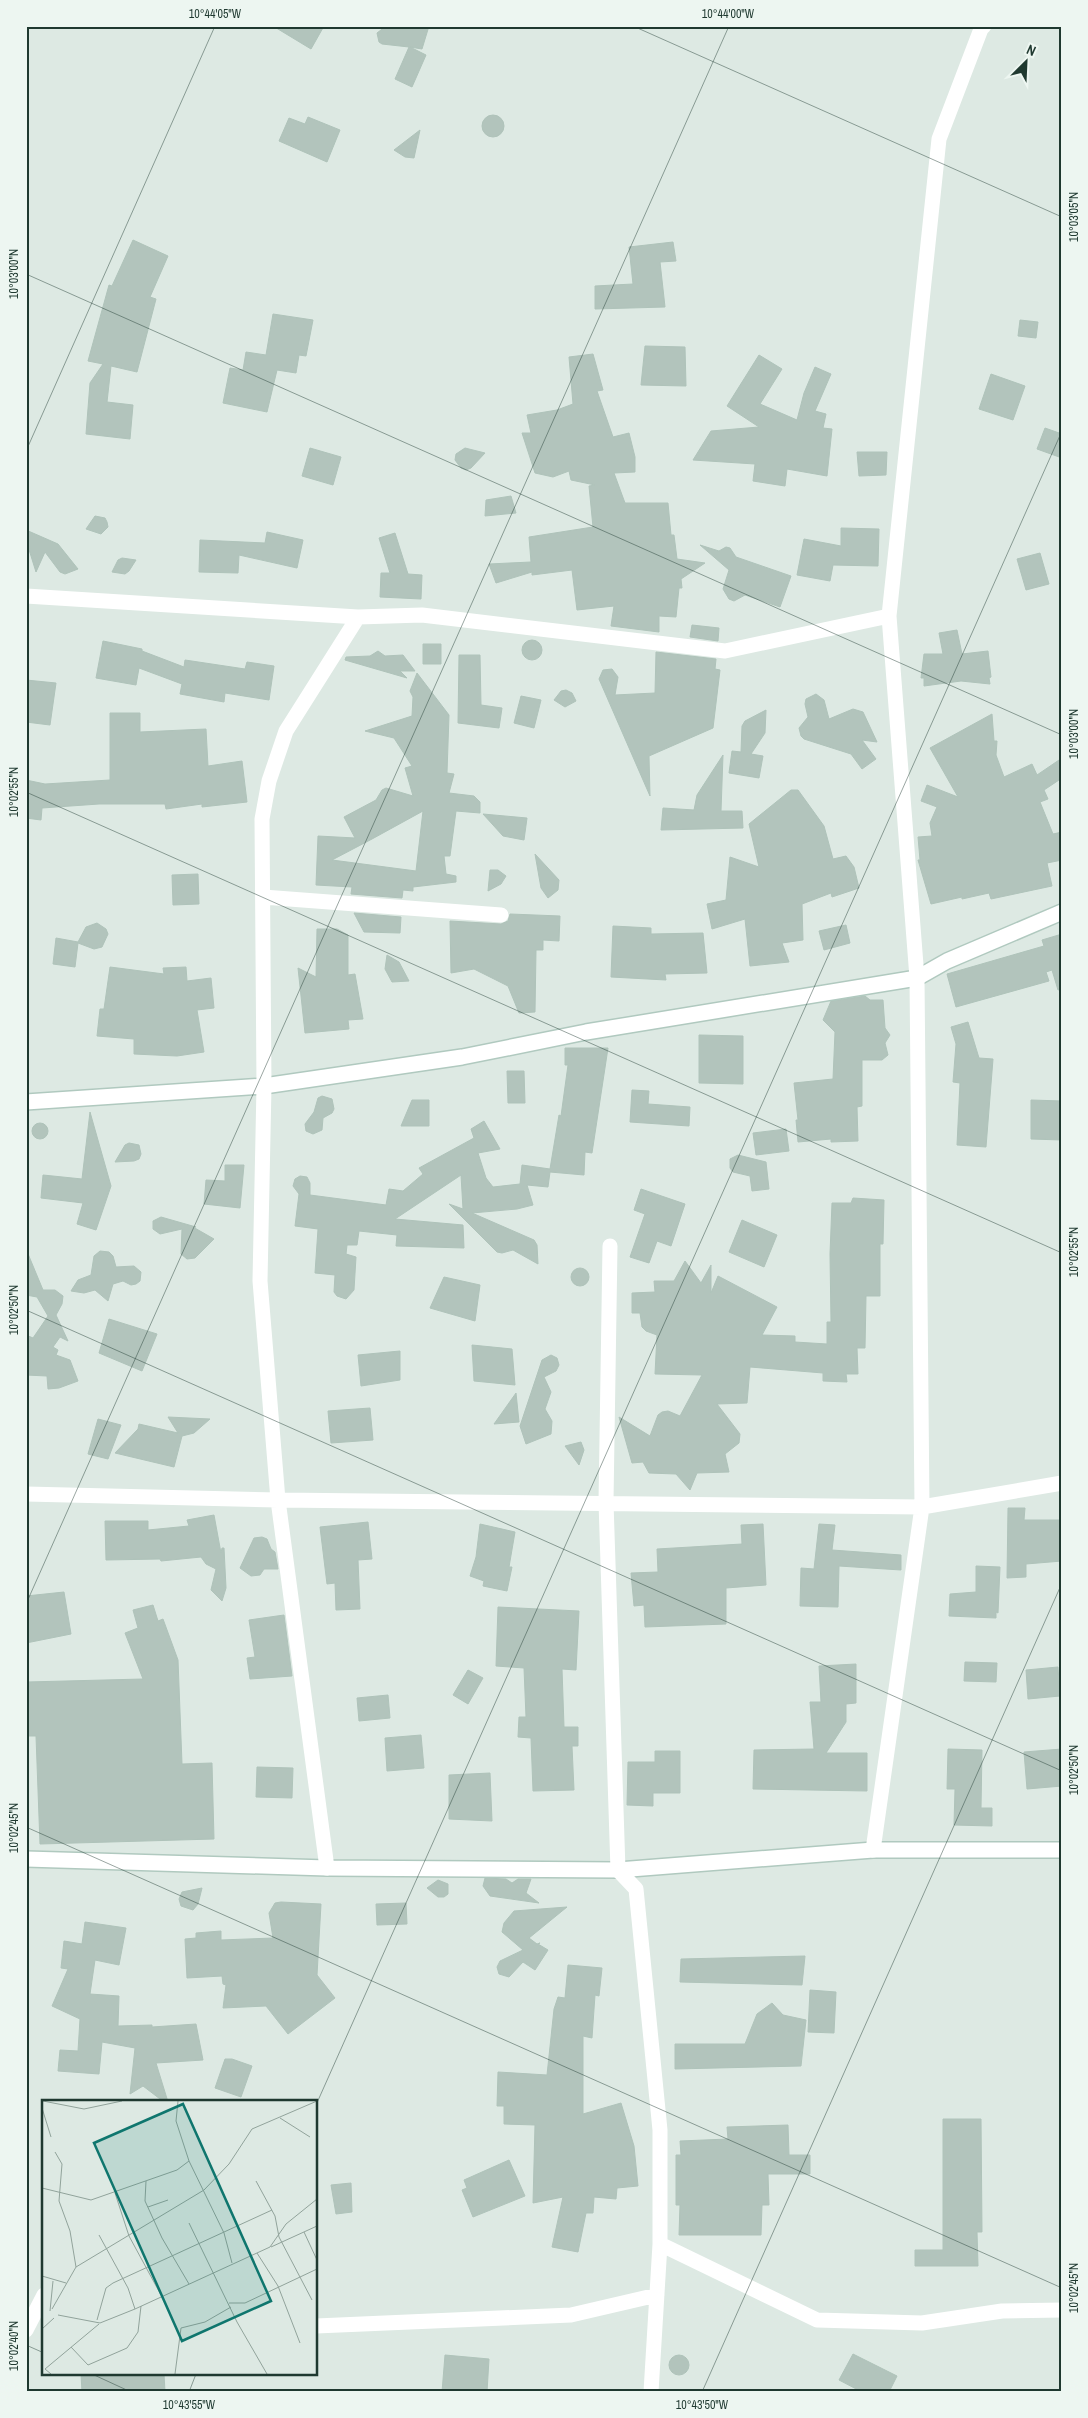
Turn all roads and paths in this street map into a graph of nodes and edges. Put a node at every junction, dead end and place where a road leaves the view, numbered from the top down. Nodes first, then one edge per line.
1 (984, 26) edge
2 (26, 596) edge
3 (889, 616) junction
4 (358, 617) junction
5 (263, 898) junction
6 (1062, 912) edge
7 (500, 915) dead end
8 (917, 978) junction
9 (264, 1086) junction
10 (26, 1102) edge
11 (610, 1246) dead end
12 (1062, 1483) edge
13 (26, 1494) edge
14 (278, 1500) junction
15 (606, 1502) junction
16 (922, 1507) junction
17 (873, 1850) junction
18 (1062, 1850) edge
19 (26, 1859) edge
20 (327, 1868) junction
21 (618, 1870) junction
22 (660, 2244) junction
23 (657, 2295) junction
24 (42, 2299) edge
25 (1062, 2310) edge
26 (318, 2326) edge
27 (26, 2330) edge
28 (651, 2392) edge

1 - 3 street
2 - 4 street
3 - 4 street
3 - 8 street
4 - 5 street
5 - 7 street
5 - 9 street
6 - 8 street
8 - 9 street
8 - 16 street
9 - 10 street
9 - 14 street
11 - 15 street
12 - 16 street
13 - 14 street
14 - 15 street
14 - 20 street
15 - 16 street
15 - 21 street
16 - 17 street
17 - 18 street
17 - 21 street
19 - 20 street
20 - 21 street
21 - 22 street
22 - 23 street
22 - 25 street
23 - 26 street
23 - 28 street
24 - 27 street

